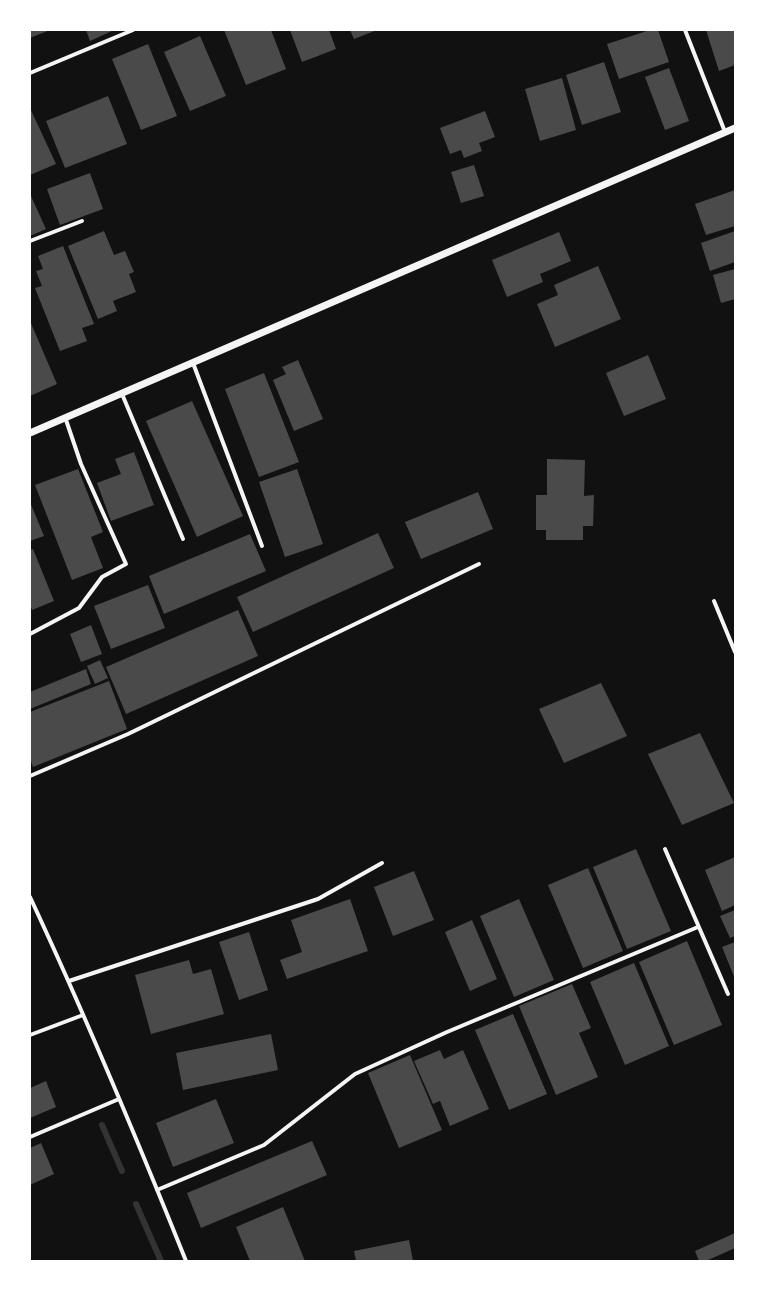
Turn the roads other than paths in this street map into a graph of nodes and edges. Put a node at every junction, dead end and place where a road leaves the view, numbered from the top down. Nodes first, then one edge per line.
1 (133, 30) edge
2 (685, 30) edge
3 (30, 73) edge
4 (735, 128) edge
5 (725, 132) junction
6 (82, 221) dead end
7 (30, 241) edge
8 (193, 363) junction
9 (122, 394) junction
10 (65, 417) junction
11 (30, 433) edge
12 (183, 539) dead end
13 (262, 546) dead end
14 (479, 564) dead end
15 (714, 601) dead end
16 (30, 634) edge
17 (735, 652) edge
18 (30, 776) edge
19 (665, 849) dead end
20 (382, 863) dead end
21 (30, 898) edge
22 (698, 927) junction
23 (69, 981) junction
24 (728, 994) dead end
25 (83, 1015) junction
26 (30, 1035) edge
27 (119, 1099) junction
28 (30, 1137) edge
29 (158, 1190) junction
30 (186, 1261) edge

1 - 3 street
2 - 5 street
4 - 5 street
5 - 8 street
6 - 7 street
8 - 9 street
8 - 13 street
9 - 10 street
9 - 12 street
10 - 11 street
10 - 16 street
14 - 18 street
15 - 17 street
19 - 22 street
20 - 23 street
21 - 23 street
22 - 24 street
22 - 29 street
23 - 25 street
25 - 26 street
25 - 27 street
27 - 28 street
27 - 29 street
29 - 30 street

